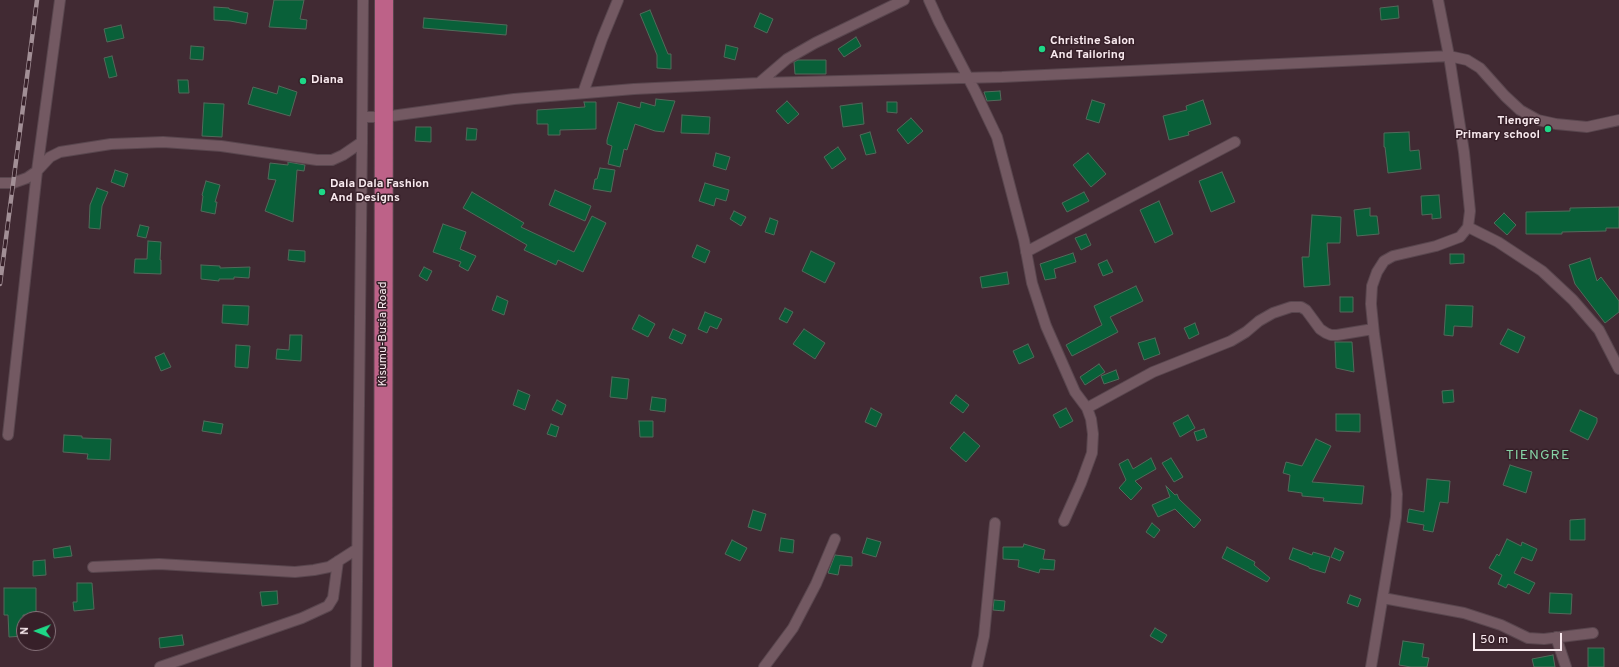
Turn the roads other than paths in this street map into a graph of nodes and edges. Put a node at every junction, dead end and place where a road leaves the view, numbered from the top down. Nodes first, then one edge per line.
1 (60, 0) edge
2 (362, 0) edge
3 (384, 0) edge
4 (618, 0) edge
5 (904, 0) edge
6 (930, 0) edge
7 (1438, 0) edge
8 (1449, 56) junction
9 (968, 78) junction
10 (760, 83) junction
11 (583, 93) junction
12 (363, 116) junction
13 (384, 117) junction
14 (1619, 120) edge
15 (362, 142) junction
16 (1235, 142) dead end
17 (37, 172) junction
18 (0, 183) edge
19 (1468, 227) junction
20 (1026, 252) junction
21 (1373, 329) junction
22 (1619, 369) edge
23 (1087, 408) junction
24 (8, 435) dead end
25 (1064, 521) dead end
26 (995, 523) dead end
27 (835, 538) dead end
28 (357, 549) junction
29 (338, 561) junction
30 (93, 567) dead end
31 (1383, 598) junction
32 (1593, 633) dead end
33 (1556, 637) junction
34 (160, 667) edge
35 (356, 667) edge
36 (383, 667) edge
37 (764, 667) edge
38 (977, 667) edge
39 (1372, 667) edge
40 (1566, 667) edge

1 - 17 street
2 - 12 street
3 - 13 highway, Kisumu-Busia Road
4 - 11 street
5 - 10 street
6 - 9 street
7 - 8 street
8 - 9 street
8 - 14 street
8 - 19 street
9 - 10 street
9 - 20 street
10 - 11 street
11 - 13 street
12 - 13 street
12 - 15 street
13 - 36 highway, Kisumu-Busia Road
15 - 17 street
15 - 28 street
16 - 20 street
17 - 18 street
17 - 24 street
19 - 21 street
19 - 22 street
20 - 23 street
21 - 23 street
21 - 31 street
23 - 25 street
26 - 38 street
27 - 37 street
28 - 29 street
28 - 35 street
29 - 30 street
29 - 34 street
31 - 33 street
31 - 39 street
32 - 33 street
33 - 40 street

